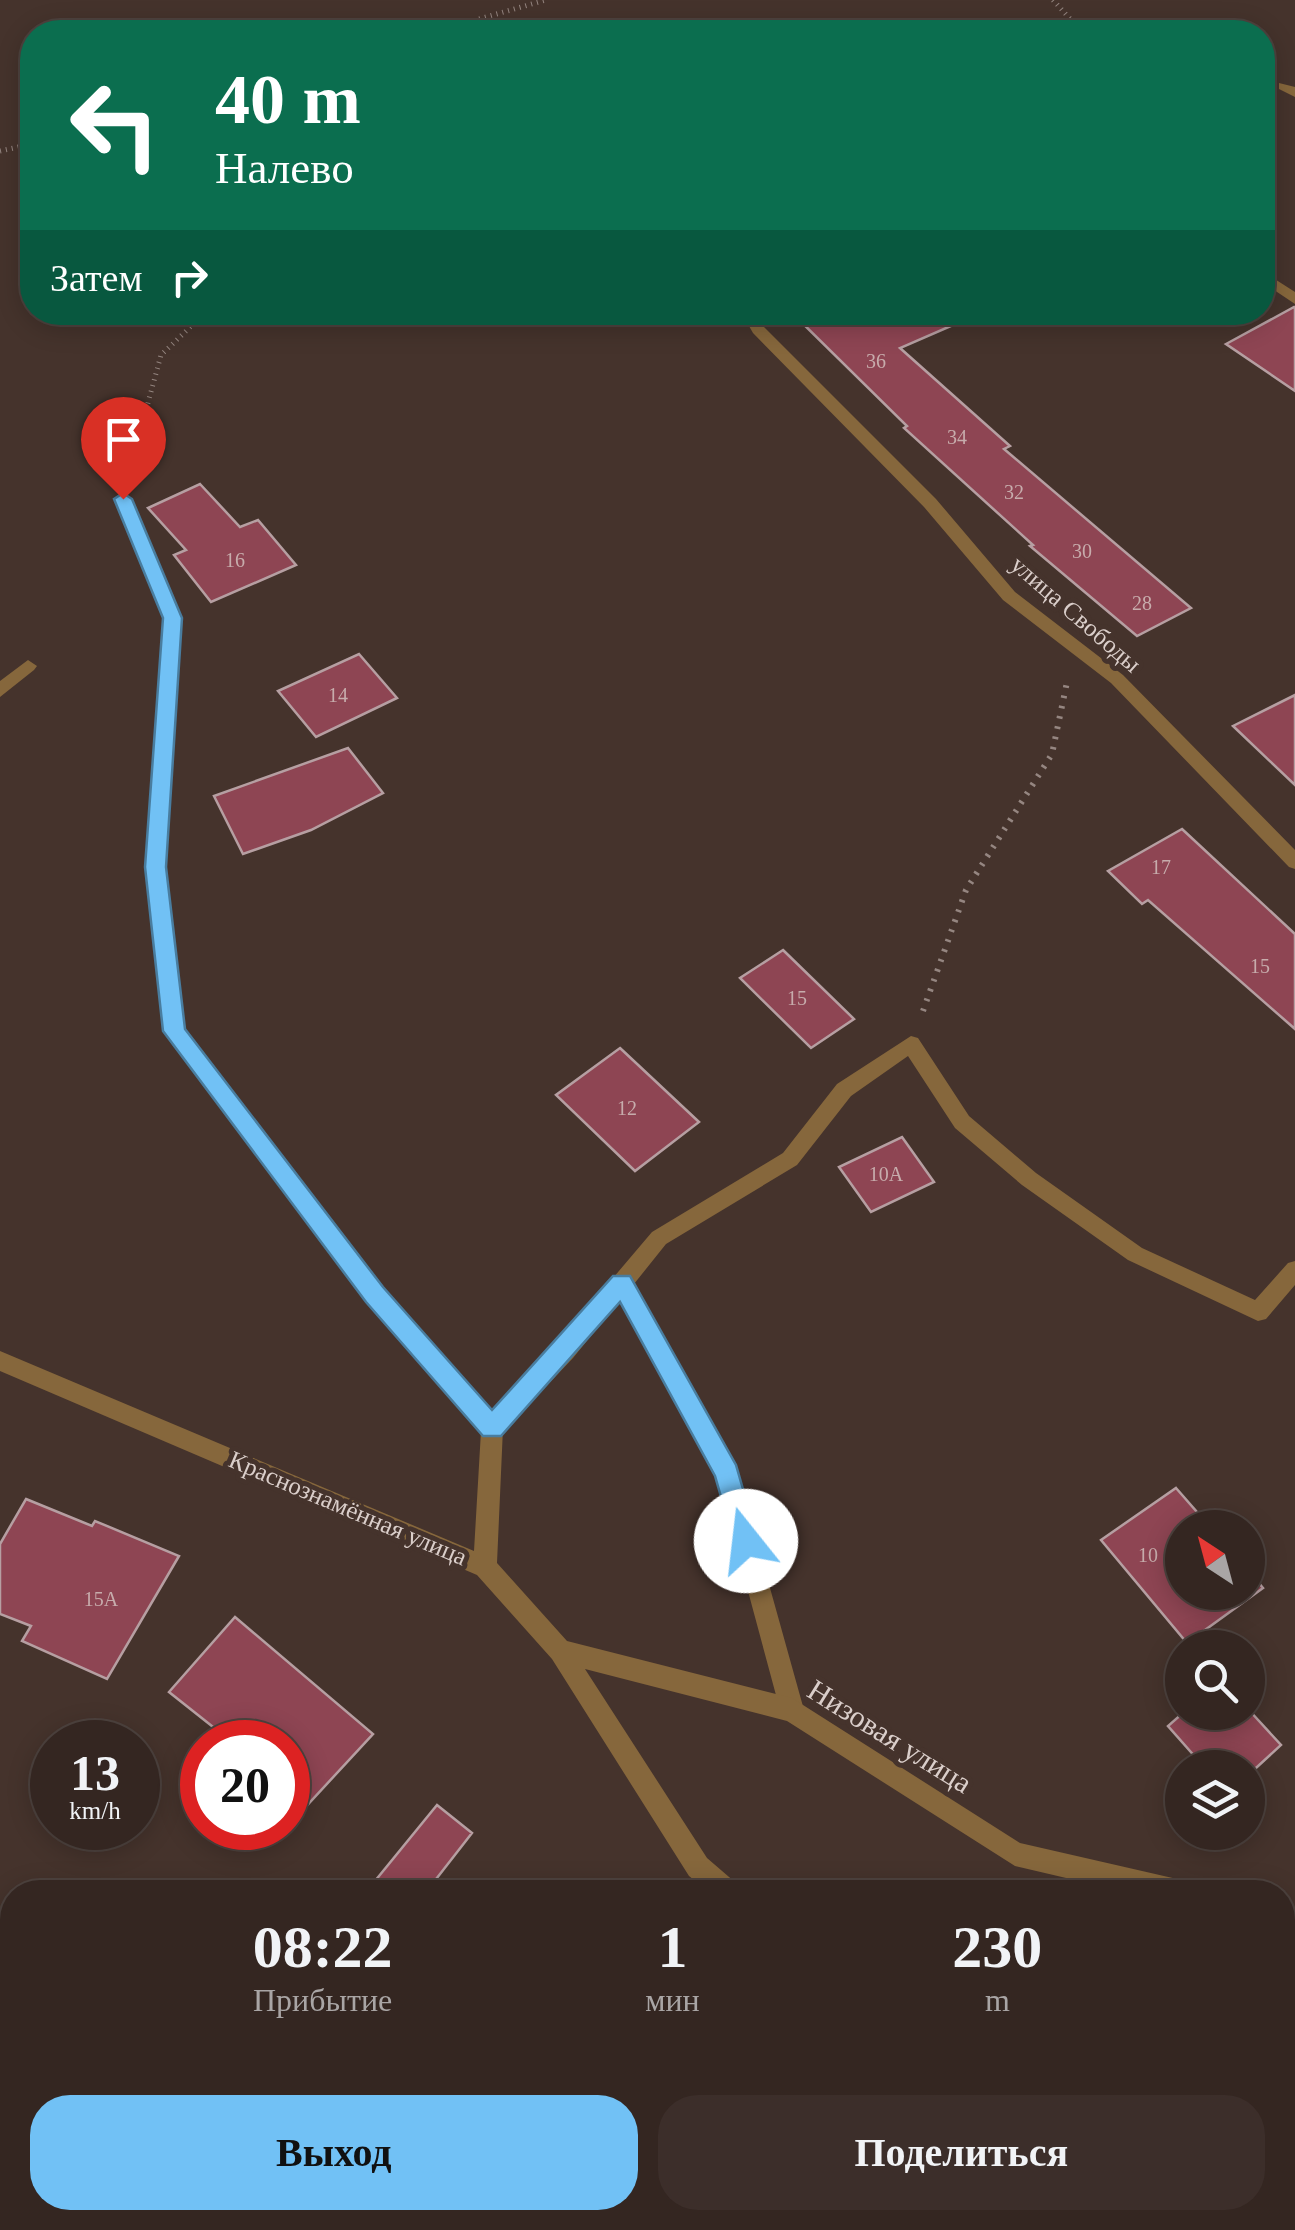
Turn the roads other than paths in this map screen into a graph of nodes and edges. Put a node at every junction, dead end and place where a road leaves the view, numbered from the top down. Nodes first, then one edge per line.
1 (755, 325) edge
2 (123, 499) road end
3 (28, 666) dead end
4 (0, 691) edge
5 (1295, 862) edge
6 (1295, 1270) edge
7 (622, 1283) junction
8 (0, 1361) edge
9 (492, 1428) junction
10 (485, 1567) junction
11 (560, 1650) junction
12 (792, 1710) junction
13 (713, 1880) edge
14 (1126, 1880) edge

1 - 5 street, улица Свободы
2 - 9 street
3 - 4 street
6 - 7 street
7 - 9 street
7 - 12 street
8 - 10 street, Краснознамённая улица
9 - 10 street
10 - 11 street, Краснознамённая улица
11 - 12 street, Низовая улица
11 - 13 street, Краснознамённая улица
12 - 14 street, Низовая улица

